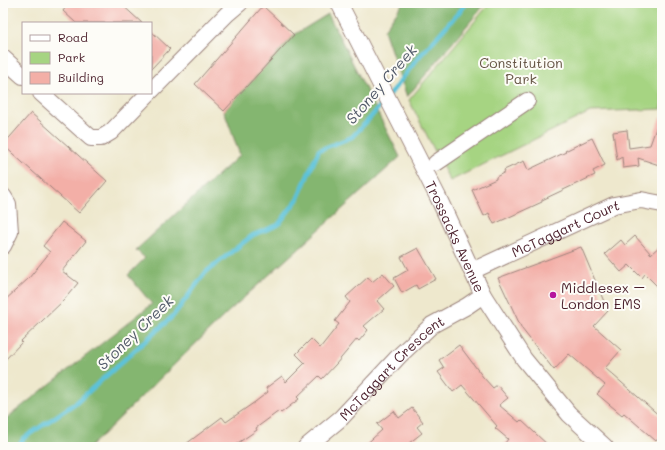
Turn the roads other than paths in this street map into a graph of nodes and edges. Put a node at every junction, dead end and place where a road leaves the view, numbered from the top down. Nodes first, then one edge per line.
1 (240, 3) edge
2 (339, 3) edge
3 (3, 58) edge
4 (22, 75) edge
5 (152, 90) edge
6 (43, 94) edge
7 (148, 94) edge
8 (527, 102) dead end
9 (436, 163) dead end
10 (3, 196) edge
11 (662, 204) edge
12 (3, 246) edge
13 (472, 271) junction
14 (483, 295) junction
15 (306, 447) edge
16 (605, 447) edge

1 - 5 street
2 - 13 street, Trossacks Avenue
3 - 4 street
6 - 7 street
8 - 9 street
10 - 12 street
11 - 13 street, McTaggart Court
13 - 14 street, Trossacks Avenue
14 - 15 street, McTaggart Crescent
14 - 16 street, Trossacks Avenue

